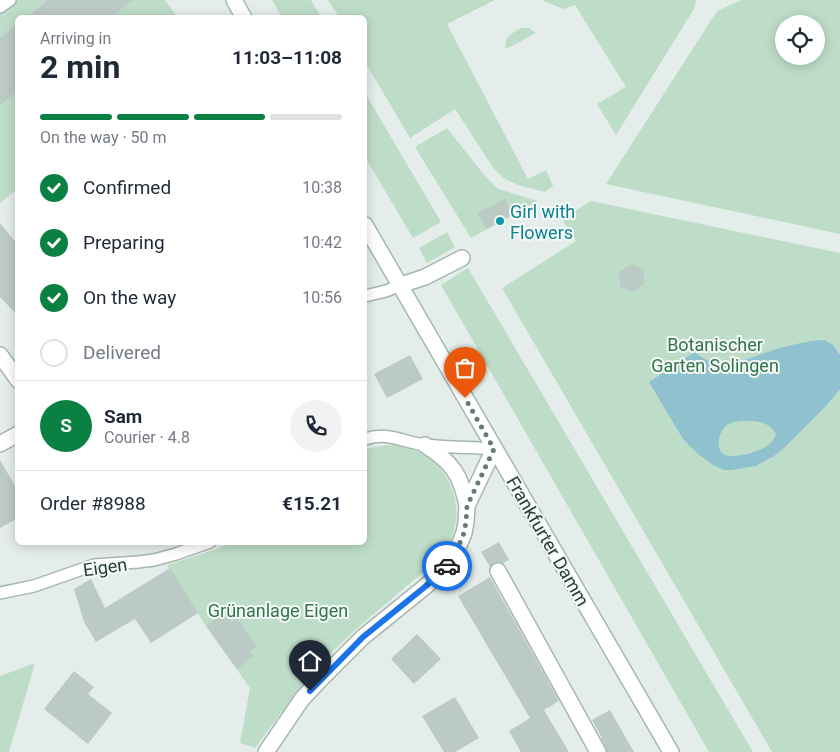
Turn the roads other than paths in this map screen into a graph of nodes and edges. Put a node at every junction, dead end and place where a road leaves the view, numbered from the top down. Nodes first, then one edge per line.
1 (10, 0) edge
2 (234, 0) edge
3 (0, 8) edge
4 (242, 15) edge
5 (367, 228) edge
6 (462, 258) dead end
7 (401, 285) junction
8 (367, 296) edge
9 (0, 355) edge
10 (15, 376) edge
11 (15, 436) edge
12 (367, 439) edge
13 (0, 444) edge
14 (425, 445) junction
15 (494, 449) junction
16 (467, 506) junction
17 (202, 545) edge
18 (498, 571) dead end
19 (0, 593) edge
20 (266, 752) edge
21 (598, 752) edge
22 (671, 752) edge

1 - 3 lane
2 - 4 street
5 - 7 street, Frankfurter Damm
6 - 7 street
7 - 8 lane
7 - 15 street, Frankfurter Damm
9 - 10 street
11 - 13 street
12 - 14 lane
14 - 15 lane
14 - 16 street
15 - 16 street
15 - 22 street, Frankfurter Damm
16 - 20 street
17 - 19 lane, Eigen
18 - 21 street

